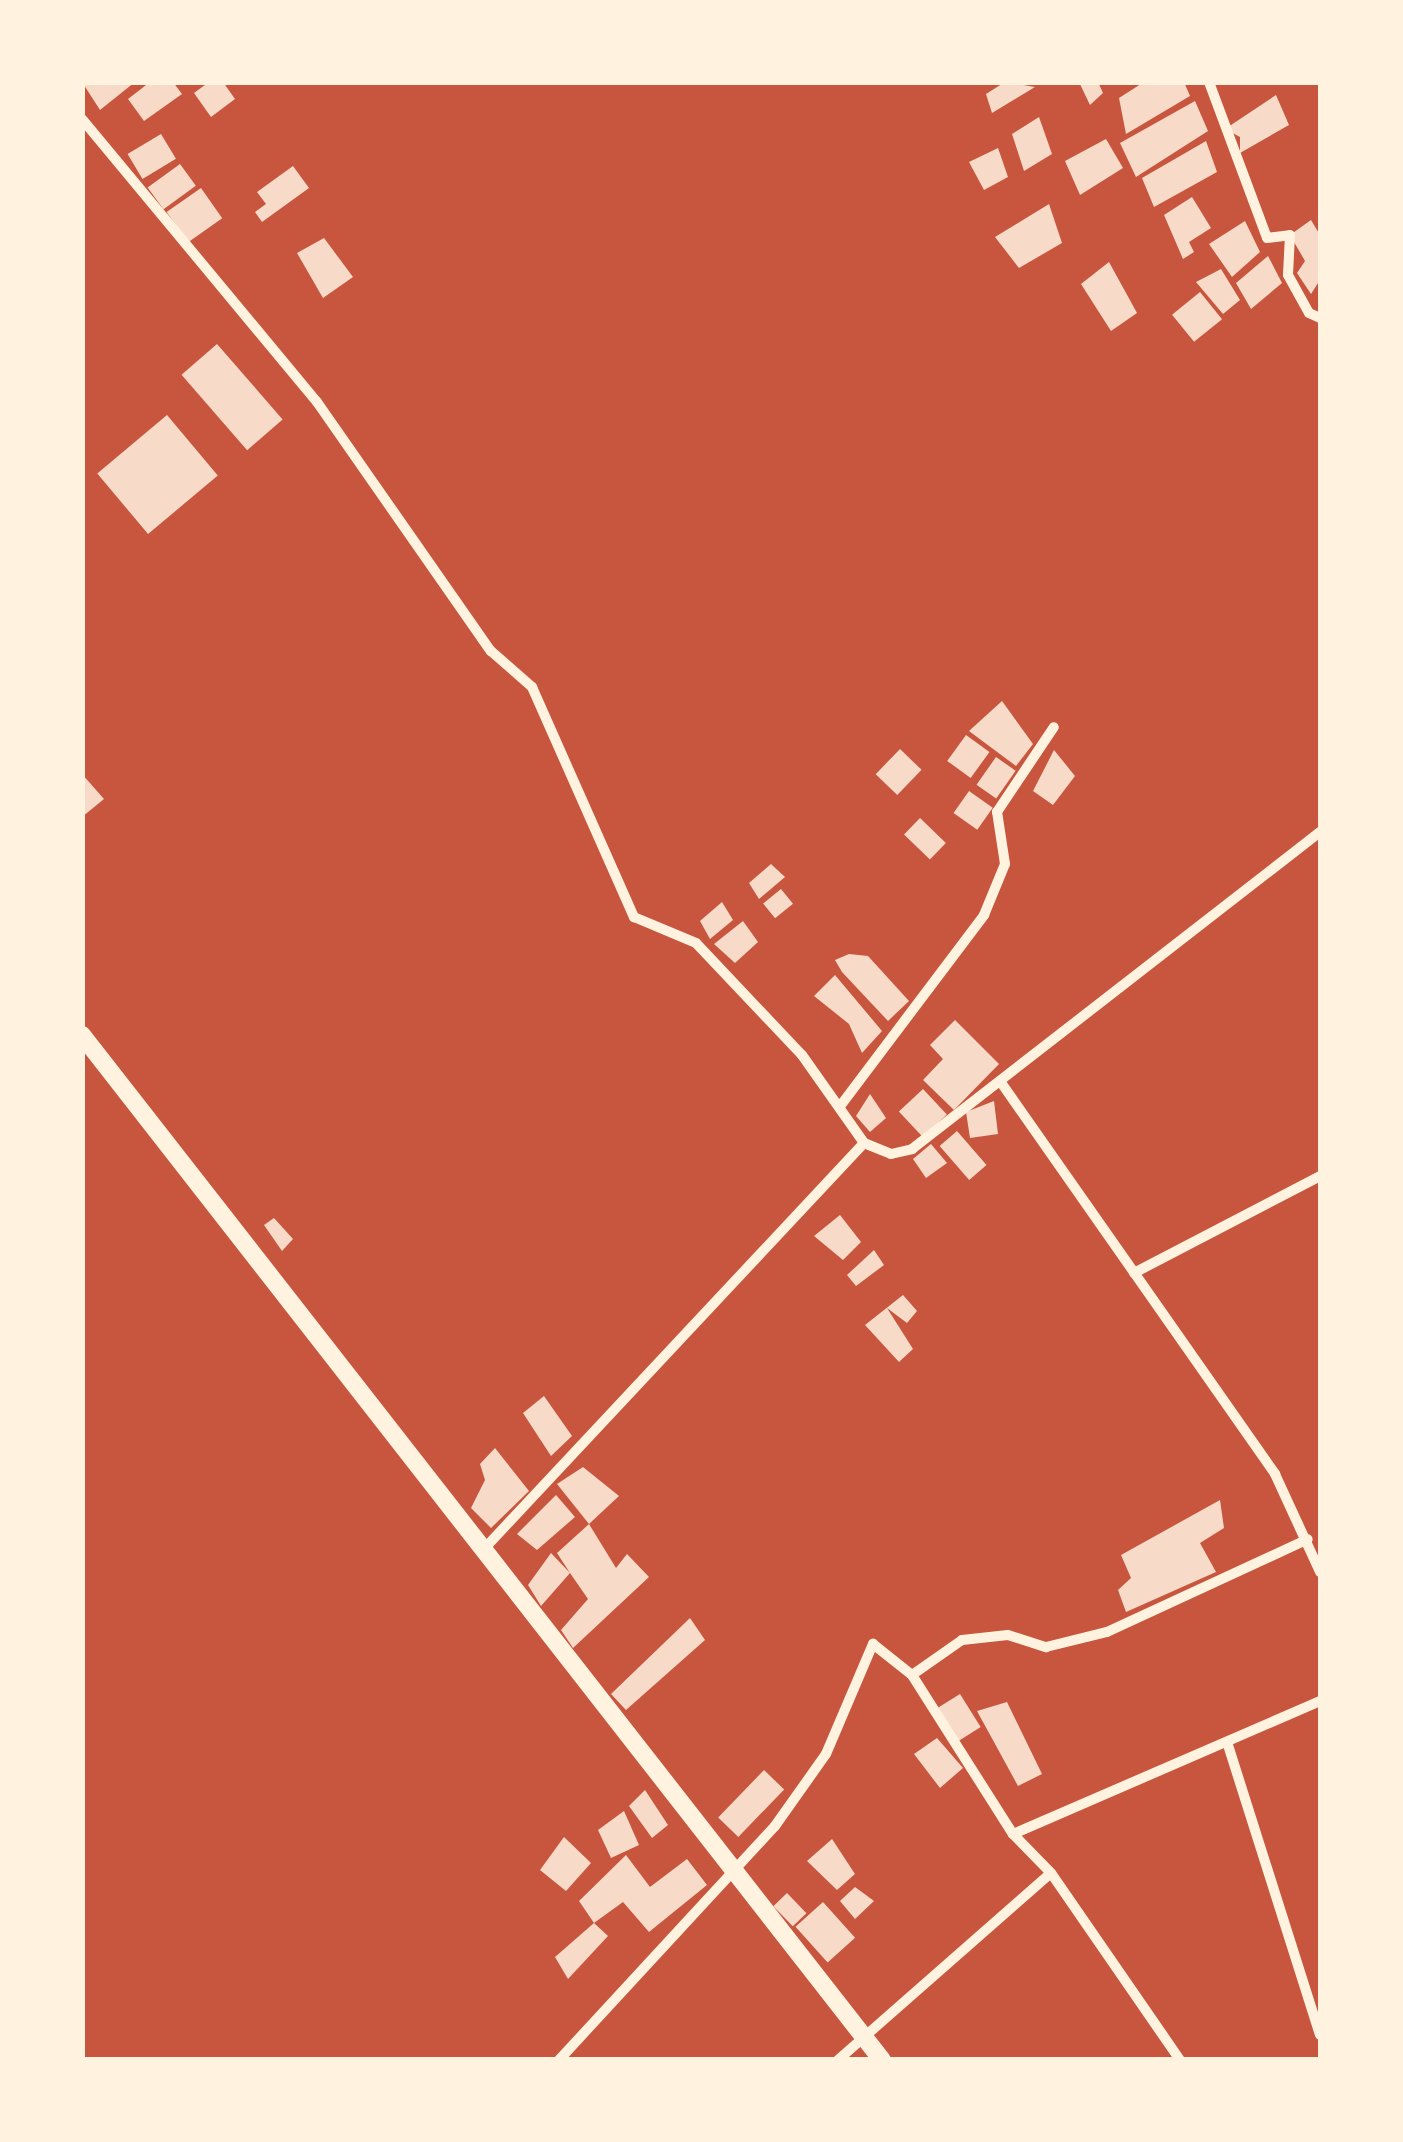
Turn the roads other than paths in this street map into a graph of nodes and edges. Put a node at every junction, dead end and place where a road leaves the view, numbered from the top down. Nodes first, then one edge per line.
1 (1208, 82) edge
2 (82, 119) edge
3 (1320, 318) edge
4 (1054, 728) dead end
5 (1320, 832) edge
6 (82, 1034) edge
7 (1000, 1080) junction
8 (841, 1105) junction
9 (864, 1143) junction
10 (1320, 1176) edge
11 (1134, 1273) junction
12 (1308, 1539) junction
13 (482, 1551) junction
14 (1320, 1572) edge
15 (912, 1675) junction
16 (1320, 1701) edge
17 (1228, 1744) junction
18 (1012, 1834) junction
19 (735, 1870) junction
20 (1052, 1873) junction
21 (864, 2036) junction
22 (1320, 2036) edge
23 (559, 2060) edge
24 (838, 2060) edge
25 (882, 2060) edge
26 (1180, 2060) edge

1 - 3 street
2 - 8 street
4 - 8 street
5 - 7 street
6 - 13 street
7 - 9 street
7 - 11 street
8 - 9 street
9 - 13 street
10 - 11 street
11 - 12 street
12 - 14 street
12 - 15 street
13 - 19 street
15 - 18 street
15 - 19 street
16 - 17 street
17 - 18 street
17 - 22 street
18 - 20 street
19 - 21 street
19 - 23 street
20 - 21 street
20 - 26 street
21 - 24 street
21 - 25 street

